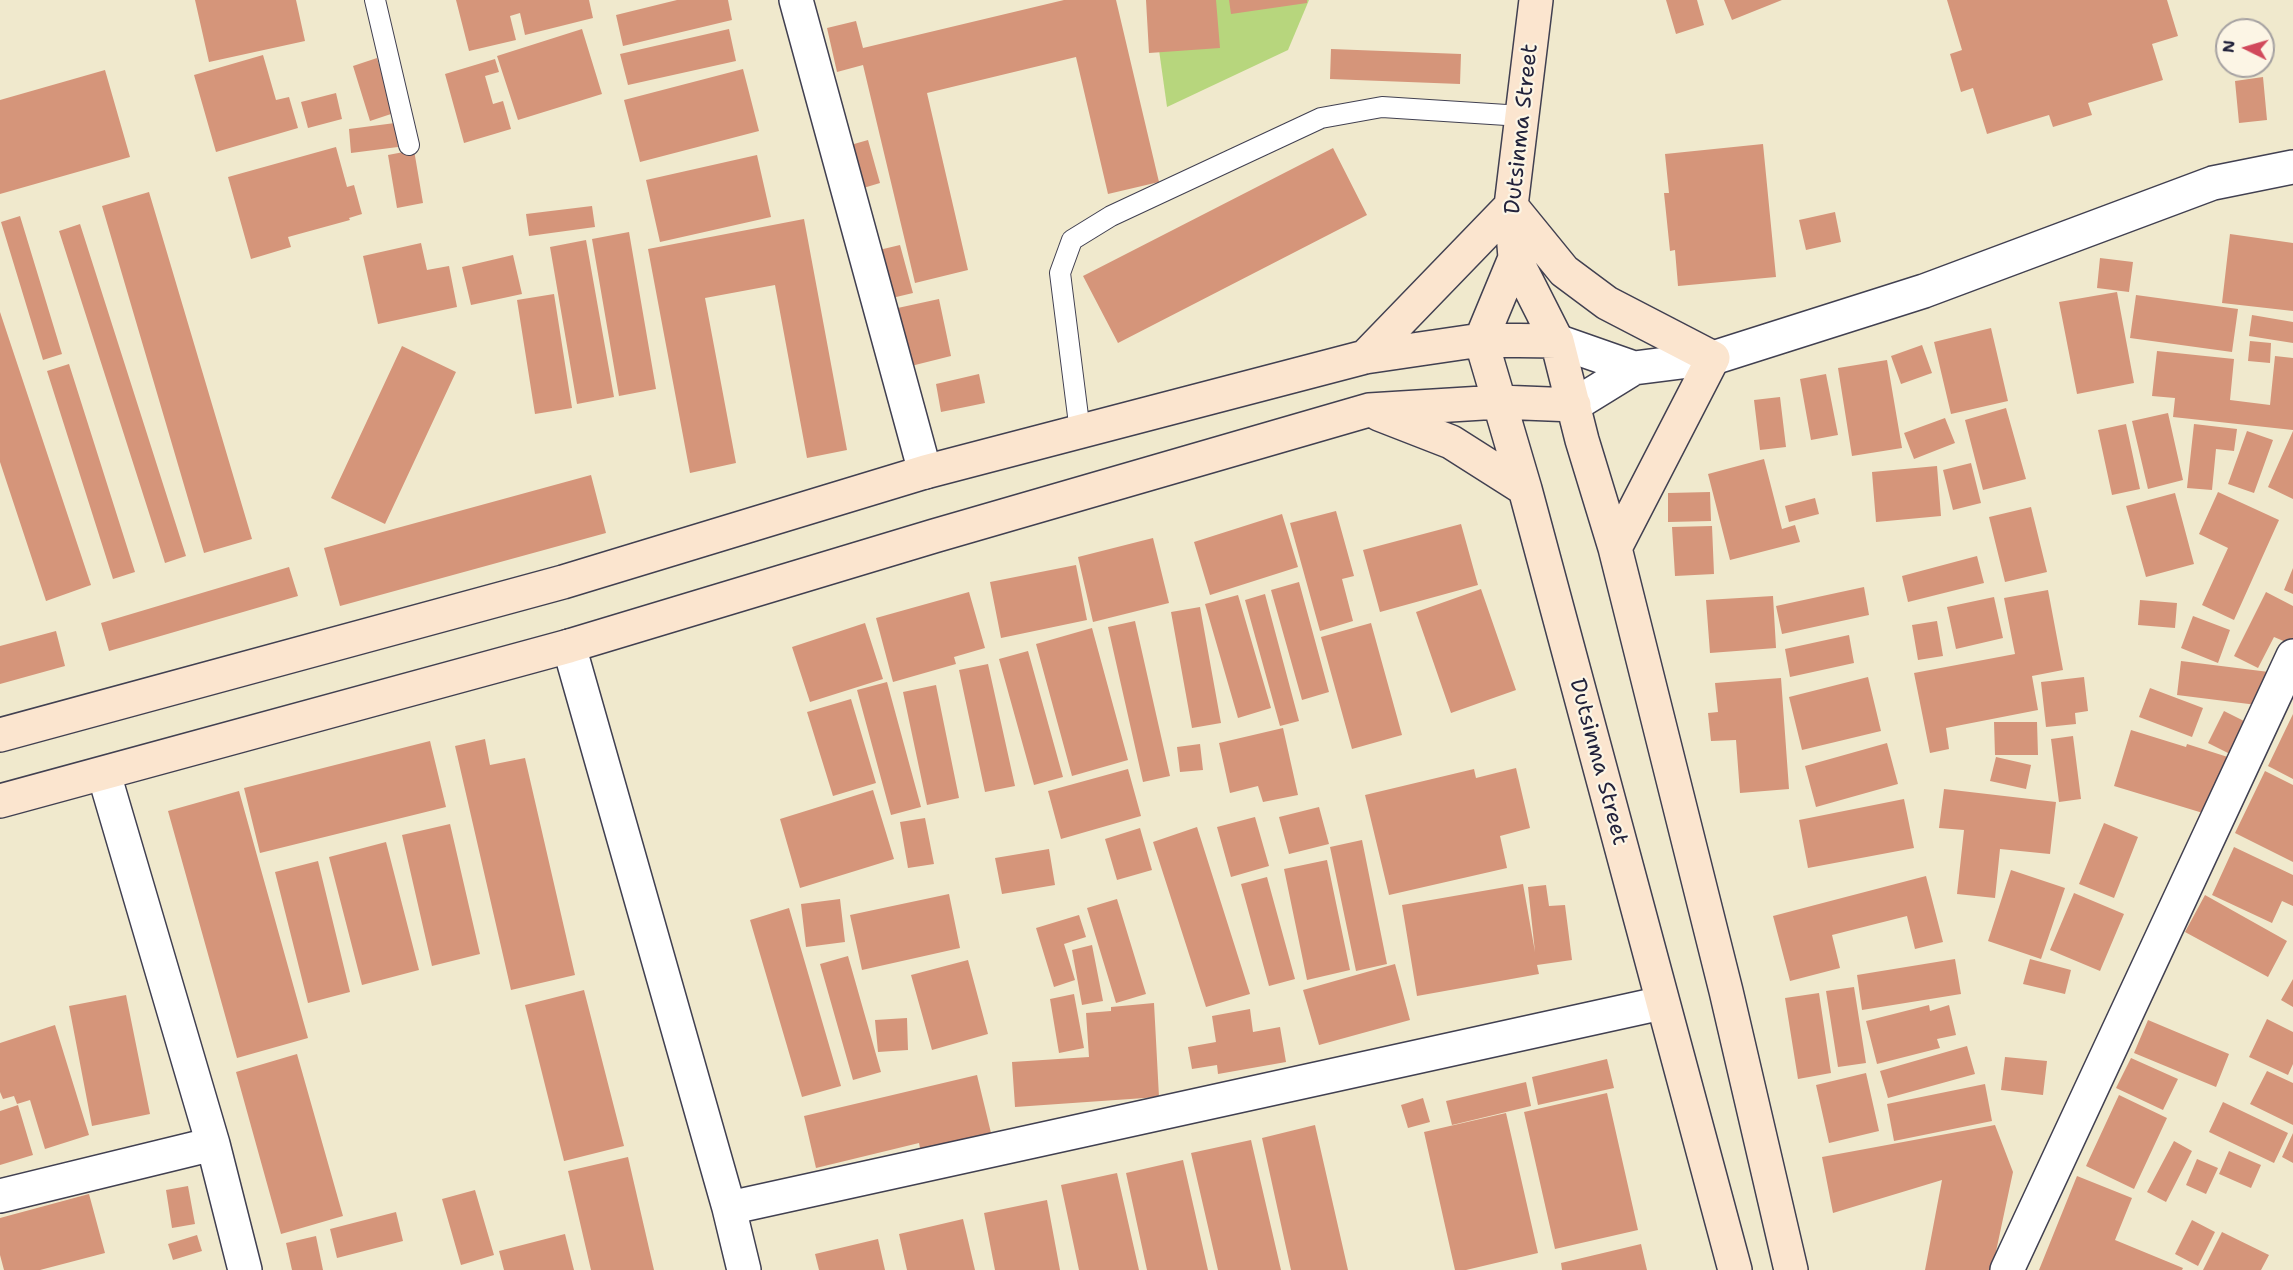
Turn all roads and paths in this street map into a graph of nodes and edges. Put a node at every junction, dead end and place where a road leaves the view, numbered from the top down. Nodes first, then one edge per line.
1 (375, 0) edge
2 (796, 0) edge
3 (1536, 0) edge
4 (1522, 116) junction
5 (409, 145) dead end
6 (2293, 166) edge
7 (1511, 206) junction
8 (1515, 258) junction
9 (1481, 340) junction
10 (1557, 341) junction
11 (1365, 357) junction
12 (1713, 358) junction
13 (1634, 368) junction
14 (1499, 402) junction
15 (1574, 405) junction
16 (1369, 410) junction
17 (1080, 432) junction
18 (925, 472) junction
19 (1525, 489) junction
20 (1615, 548) junction
21 (569, 646) junction
22 (2293, 656) edge
23 (0, 735) edge
24 (104, 774) junction
25 (0, 801) edge
26 (1662, 1003) junction
27 (213, 1144) junction
28 (0, 1196) edge
29 (729, 1208) junction
30 (245, 1270) edge
31 (744, 1270) edge
32 (1735, 1270) edge
33 (1791, 1270) edge
34 (2007, 1270) edge

1 - 5 lane
2 - 18 street
3 - 4 street, Dutsinma Street
4 - 7 street, Dutsinma Street
4 - 17 lane
6 - 12 street
7 - 8 street, Dutsinma Street
7 - 11 street
7 - 12 street
8 - 9 street, Dutsinma Street
8 - 10 street, Dutsinma Street
9 - 10 street
9 - 11 street
9 - 14 street, Dutsinma Street
10 - 13 street
10 - 15 street, Dutsinma Street
11 - 17 street
12 - 13 street
12 - 20 street
13 - 15 street
14 - 15 street
14 - 16 street
14 - 19 street, Dutsinma Street
15 - 20 street, Dutsinma Street
16 - 19 street
16 - 21 street
17 - 18 street
18 - 23 street
19 - 26 street, Dutsinma Street
20 - 33 street, Dutsinma Street
21 - 24 street
21 - 29 street
22 - 34 street
24 - 25 street
24 - 27 street
26 - 29 street
26 - 32 street, Dutsinma Street
27 - 28 street
27 - 30 street
29 - 31 street

